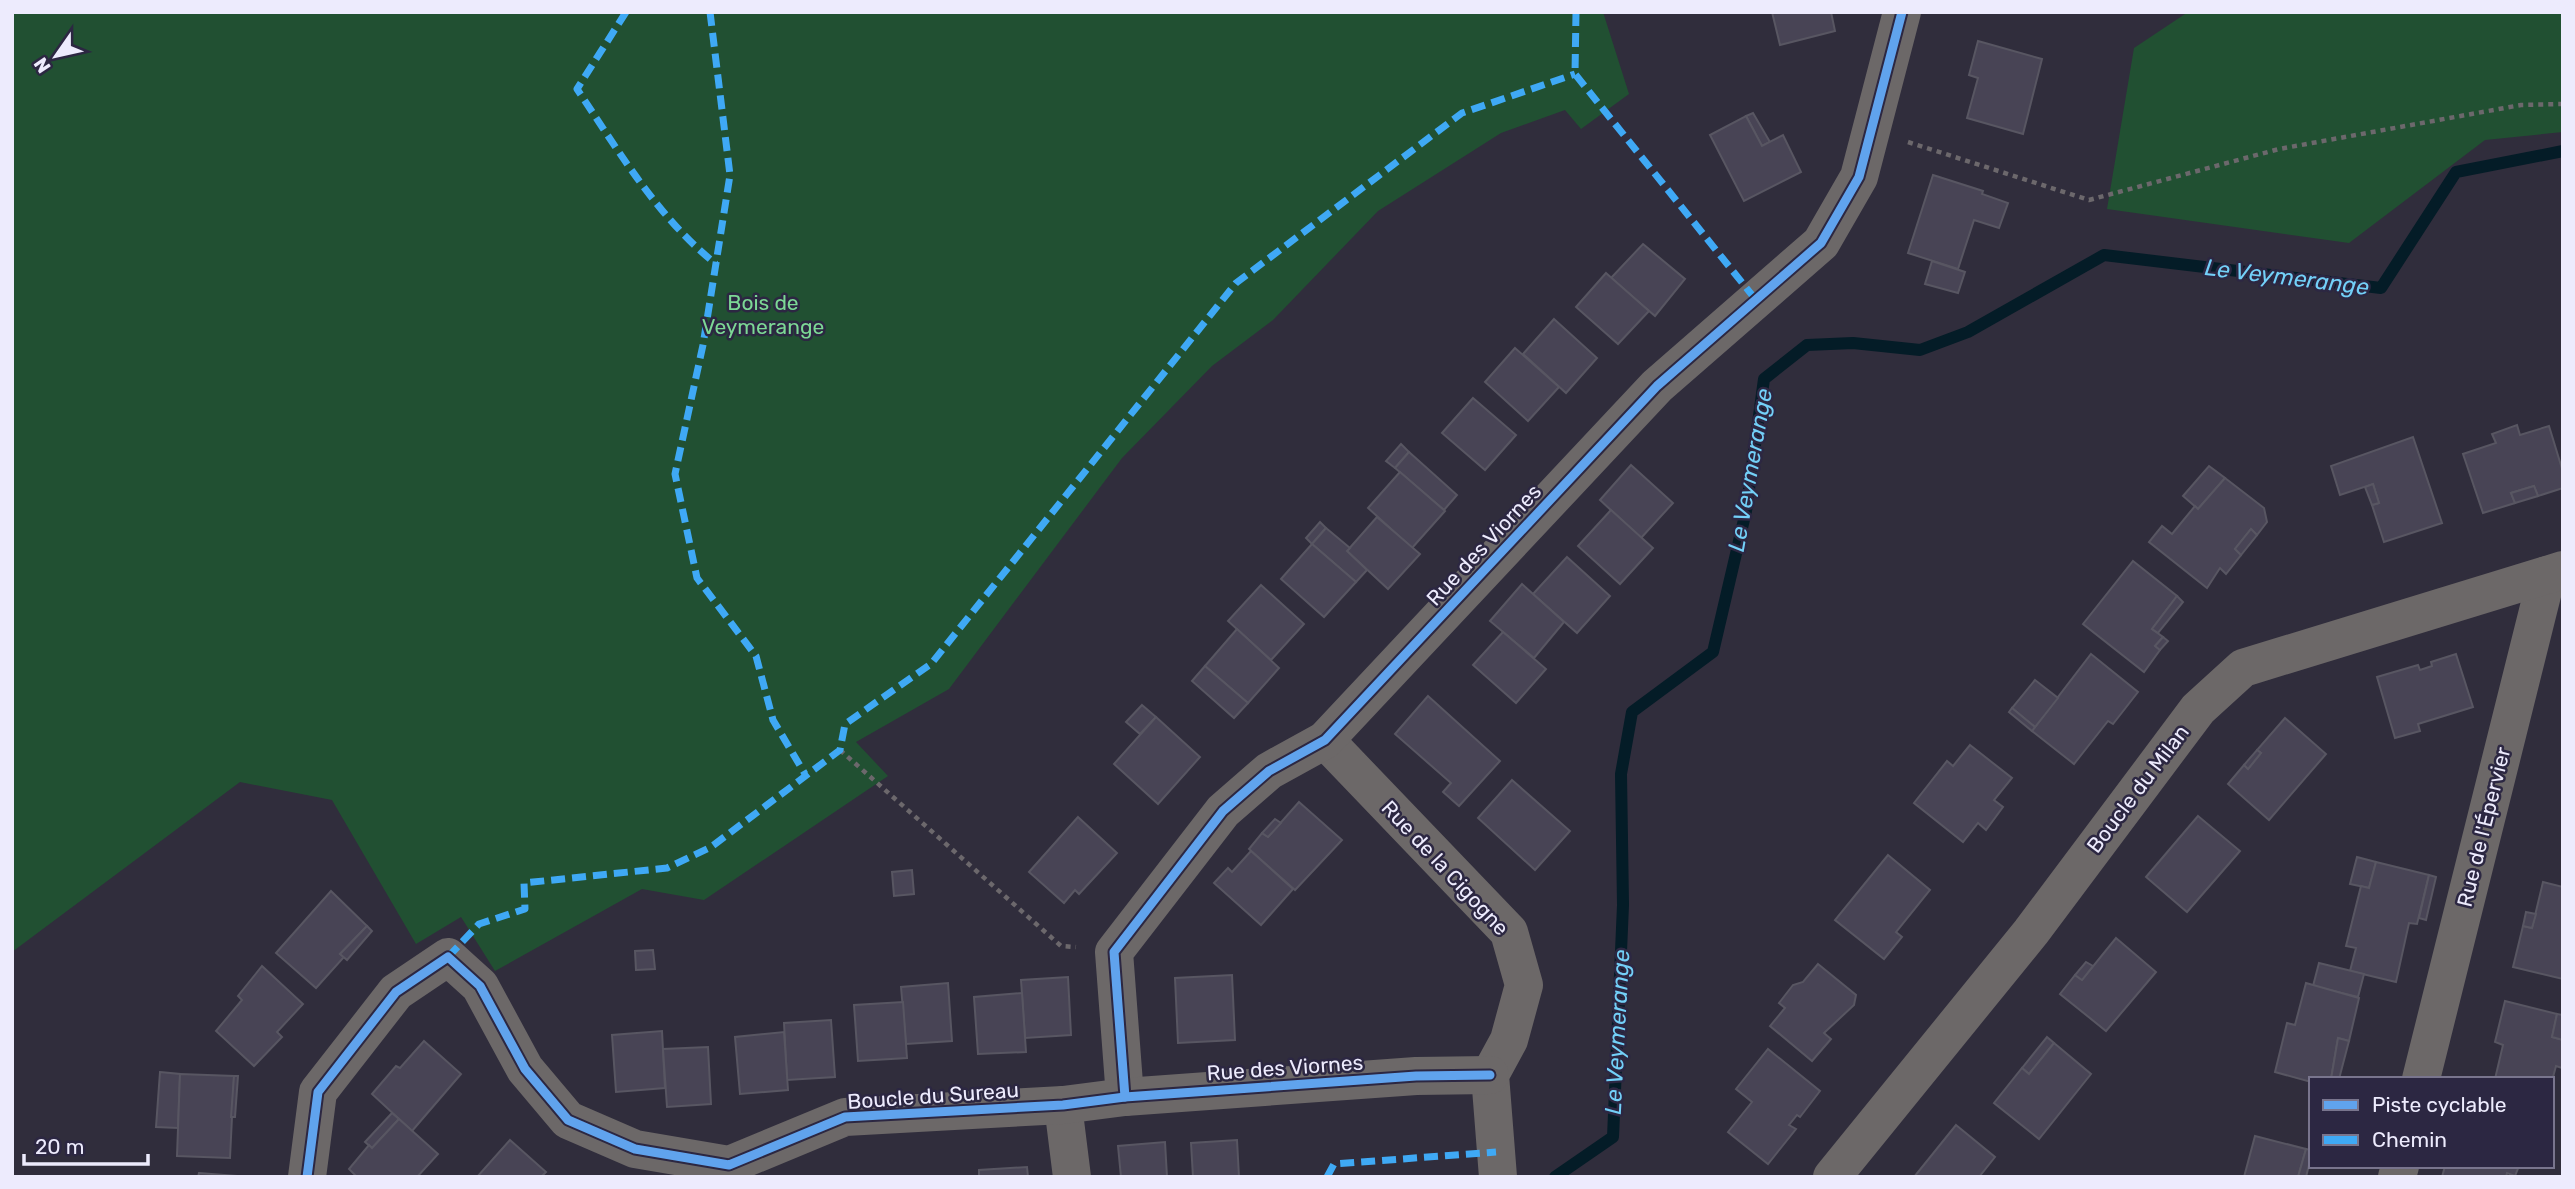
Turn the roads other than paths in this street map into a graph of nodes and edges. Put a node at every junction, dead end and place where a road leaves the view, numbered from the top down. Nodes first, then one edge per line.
1 (1902, 12) edge
2 (2555, 573) edge
3 (1325, 740) junction
4 (1490, 1075) junction
5 (2422, 1077) edge
6 (1125, 1097) junction
7 (1063, 1105) junction
8 (1497, 1164) edge
9 (728, 1171) edge
10 (307, 1177) edge
11 (1072, 1177) edge
12 (1832, 1177) edge

1 - 3 street, Rue des Viornes
2 - 5 street, Rue de l'Épervier
2 - 12 street, Boucle du Milan
3 - 4 street, Rue de la Cigogne
3 - 6 street, Rue des Viornes
4 - 6 street, Rue des Viornes
4 - 8 street
6 - 7 street, Rue des Viornes
7 - 9 street, Boucle du Sureau
7 - 11 street
9 - 10 street, Boucle du Sureau

